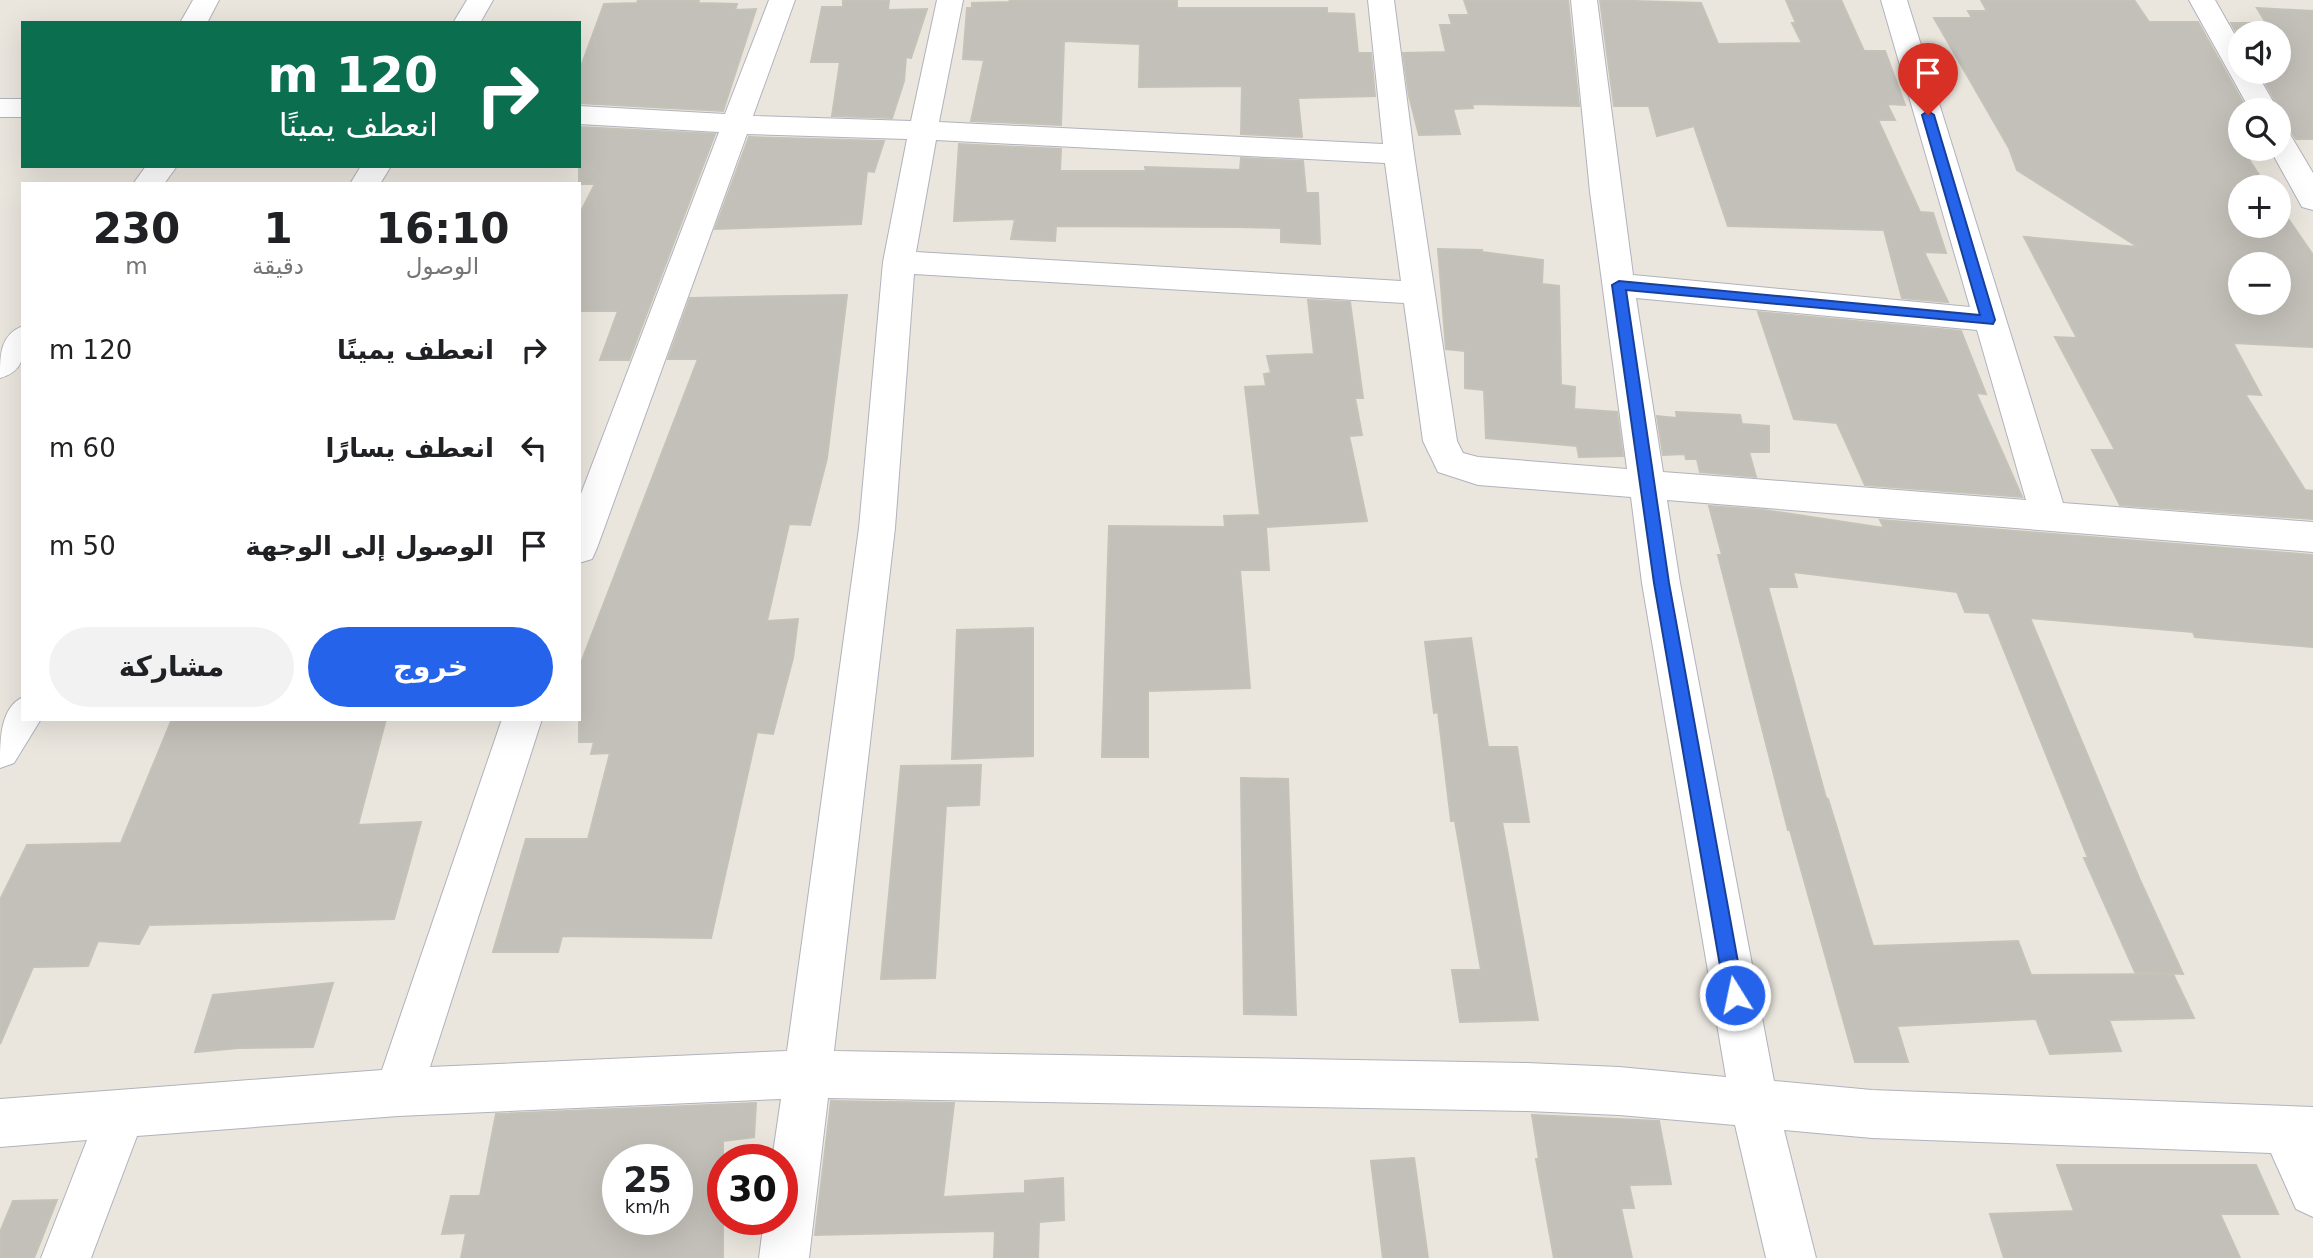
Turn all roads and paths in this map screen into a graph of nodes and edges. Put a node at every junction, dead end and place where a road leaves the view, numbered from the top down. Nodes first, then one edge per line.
1 (206, 0) edge
2 (480, 0) edge
3 (782, 0) edge
4 (950, 0) edge
5 (1381, 0) edge
6 (1584, 0) edge
7 (1894, 0) edge
8 (2202, 0) edge
9 (195, 21) edge
10 (467, 21) edge
11 (2228, 47) edge
12 (0, 108) edge
13 (21, 108) edge
14 (581, 115) edge
15 (735, 125) junction
16 (923, 130) junction
17 (1399, 154) junction
18 (2291, 160) edge
19 (160, 168) edge
20 (150, 182) edge
21 (2313, 200) edge
22 (899, 262) junction
23 (1619, 285) junction
24 (1418, 293) junction
25 (1988, 320) junction
26 (21, 340) edge
27 (0, 366) edge
28 (1648, 483) junction
29 (2049, 517) junction
30 (2313, 537) edge
31 (581, 543) edge
32 (21, 717) edge
33 (521, 721) edge
34 (0, 750) edge
35 (806, 1074) junction
36 (398, 1092) junction
37 (1754, 1104) junction
38 (121, 1115) junction
39 (0, 1123) edge
40 (2299, 1131) edge
41 (2313, 1192) edge
42 (66, 1258) edge
43 (784, 1258) edge
44 (1791, 1258) edge

1 - 9 street
2 - 10 street
3 - 15 street
4 - 16 street
5 - 17 street
6 - 23 street
7 - 25 street
8 - 11 street
12 - 13 street
14 - 15 street
15 - 16 street
15 - 31 street
16 - 17 street
16 - 22 street
17 - 24 street
18 - 21 street
19 - 20 street
22 - 24 street
22 - 35 street
23 - 25 street
23 - 28 street
24 - 28 street
25 - 29 street
26 - 27 street
28 - 29 street
28 - 37 street
29 - 30 street
32 - 34 street
33 - 36 street
35 - 36 street
35 - 37 street
35 - 43 street
36 - 38 street
37 - 40 street
37 - 44 street
38 - 39 street
38 - 42 street
40 - 41 street

